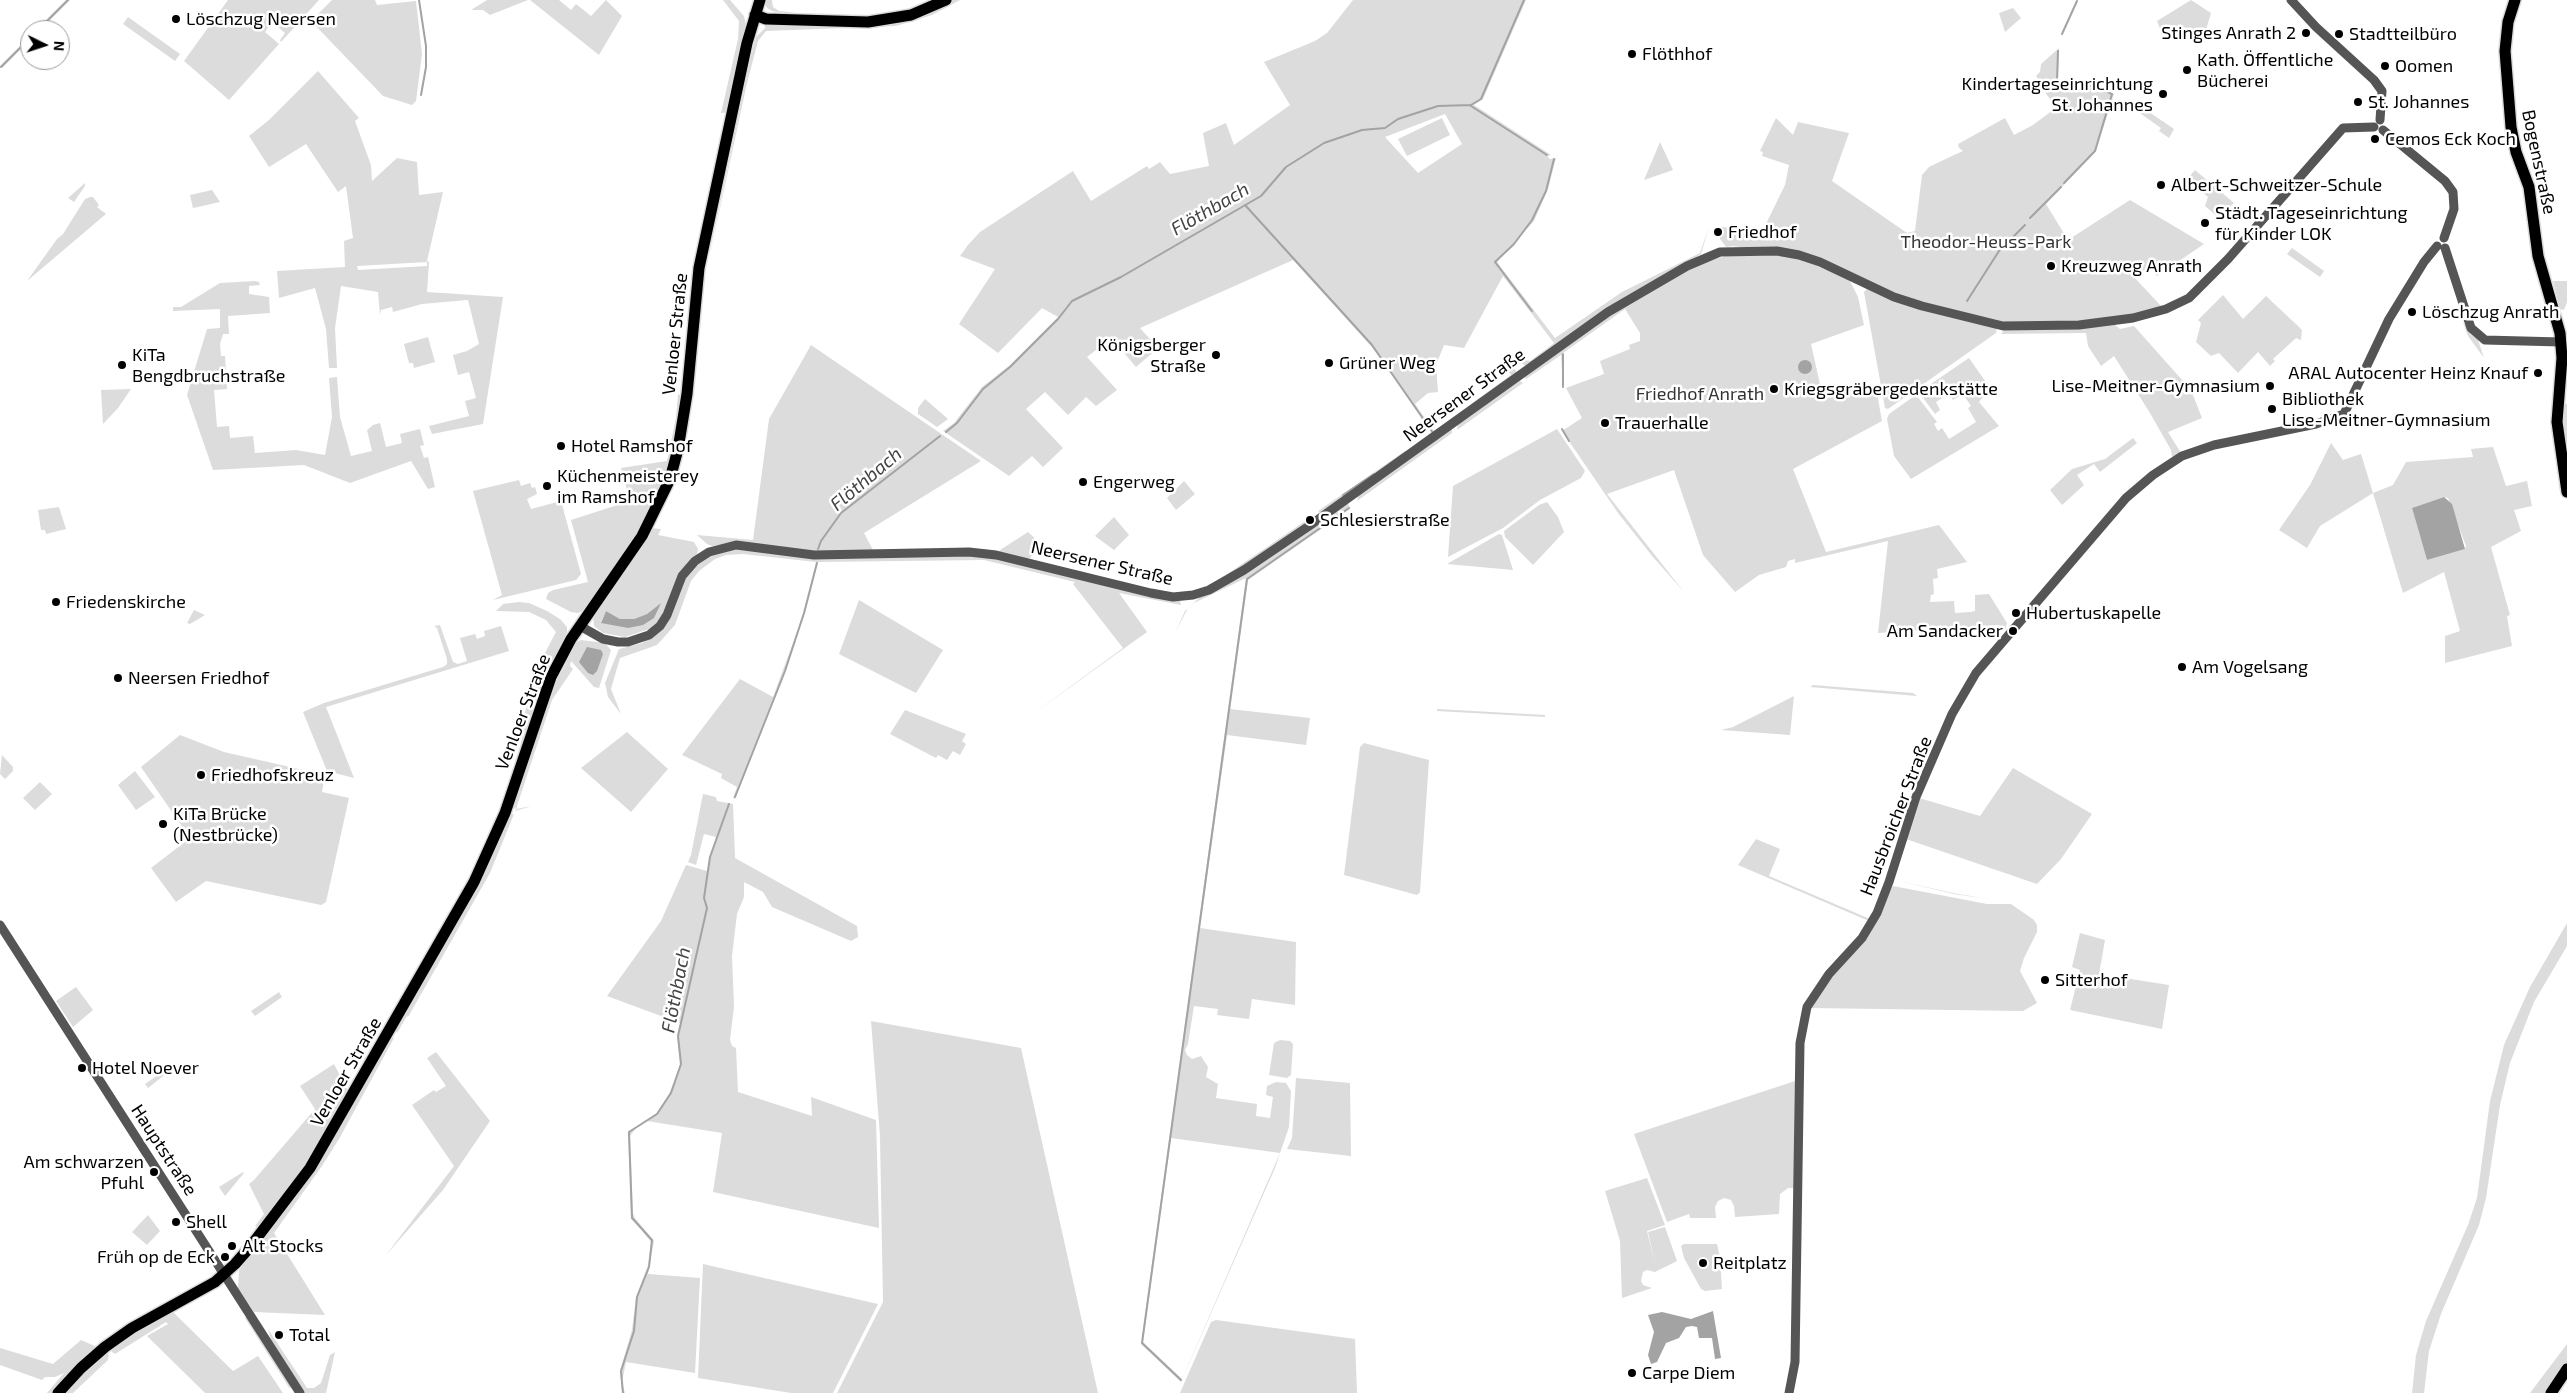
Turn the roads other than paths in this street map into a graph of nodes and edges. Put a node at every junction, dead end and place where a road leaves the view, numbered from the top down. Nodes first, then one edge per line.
1 (760, 0) edge
2 (946, 0) edge
3 (2291, 0) edge
4 (2515, 0) edge
5 (756, 15) junction
6 (2377, 123) junction
7 (2442, 244) junction
8 (2561, 342) junction
9 (2567, 492) edge
10 (580, 626) junction
11 (0, 925) edge
12 (225, 1274) junction
13 (2567, 1369) edge
14 (58, 1393) edge
15 (300, 1393) edge
16 (1789, 1393) edge
17 (2551, 1393) edge

1 - 5 main road, Venloer Straße
2 - 5 main road
3 - 6 street
4 - 8 main road, Bogenstraße
5 - 10 main road, Venloer Straße
6 - 7 street
6 - 10 street, Neersener Straße
7 - 8 street
7 - 16 street, Hausbroicher Straße
8 - 9 main road, Bogenstraße
10 - 12 main road, Venloer Straße
11 - 12 street, Hauptstraße
12 - 14 main road
12 - 15 street, Hauptstraße
13 - 17 main road

